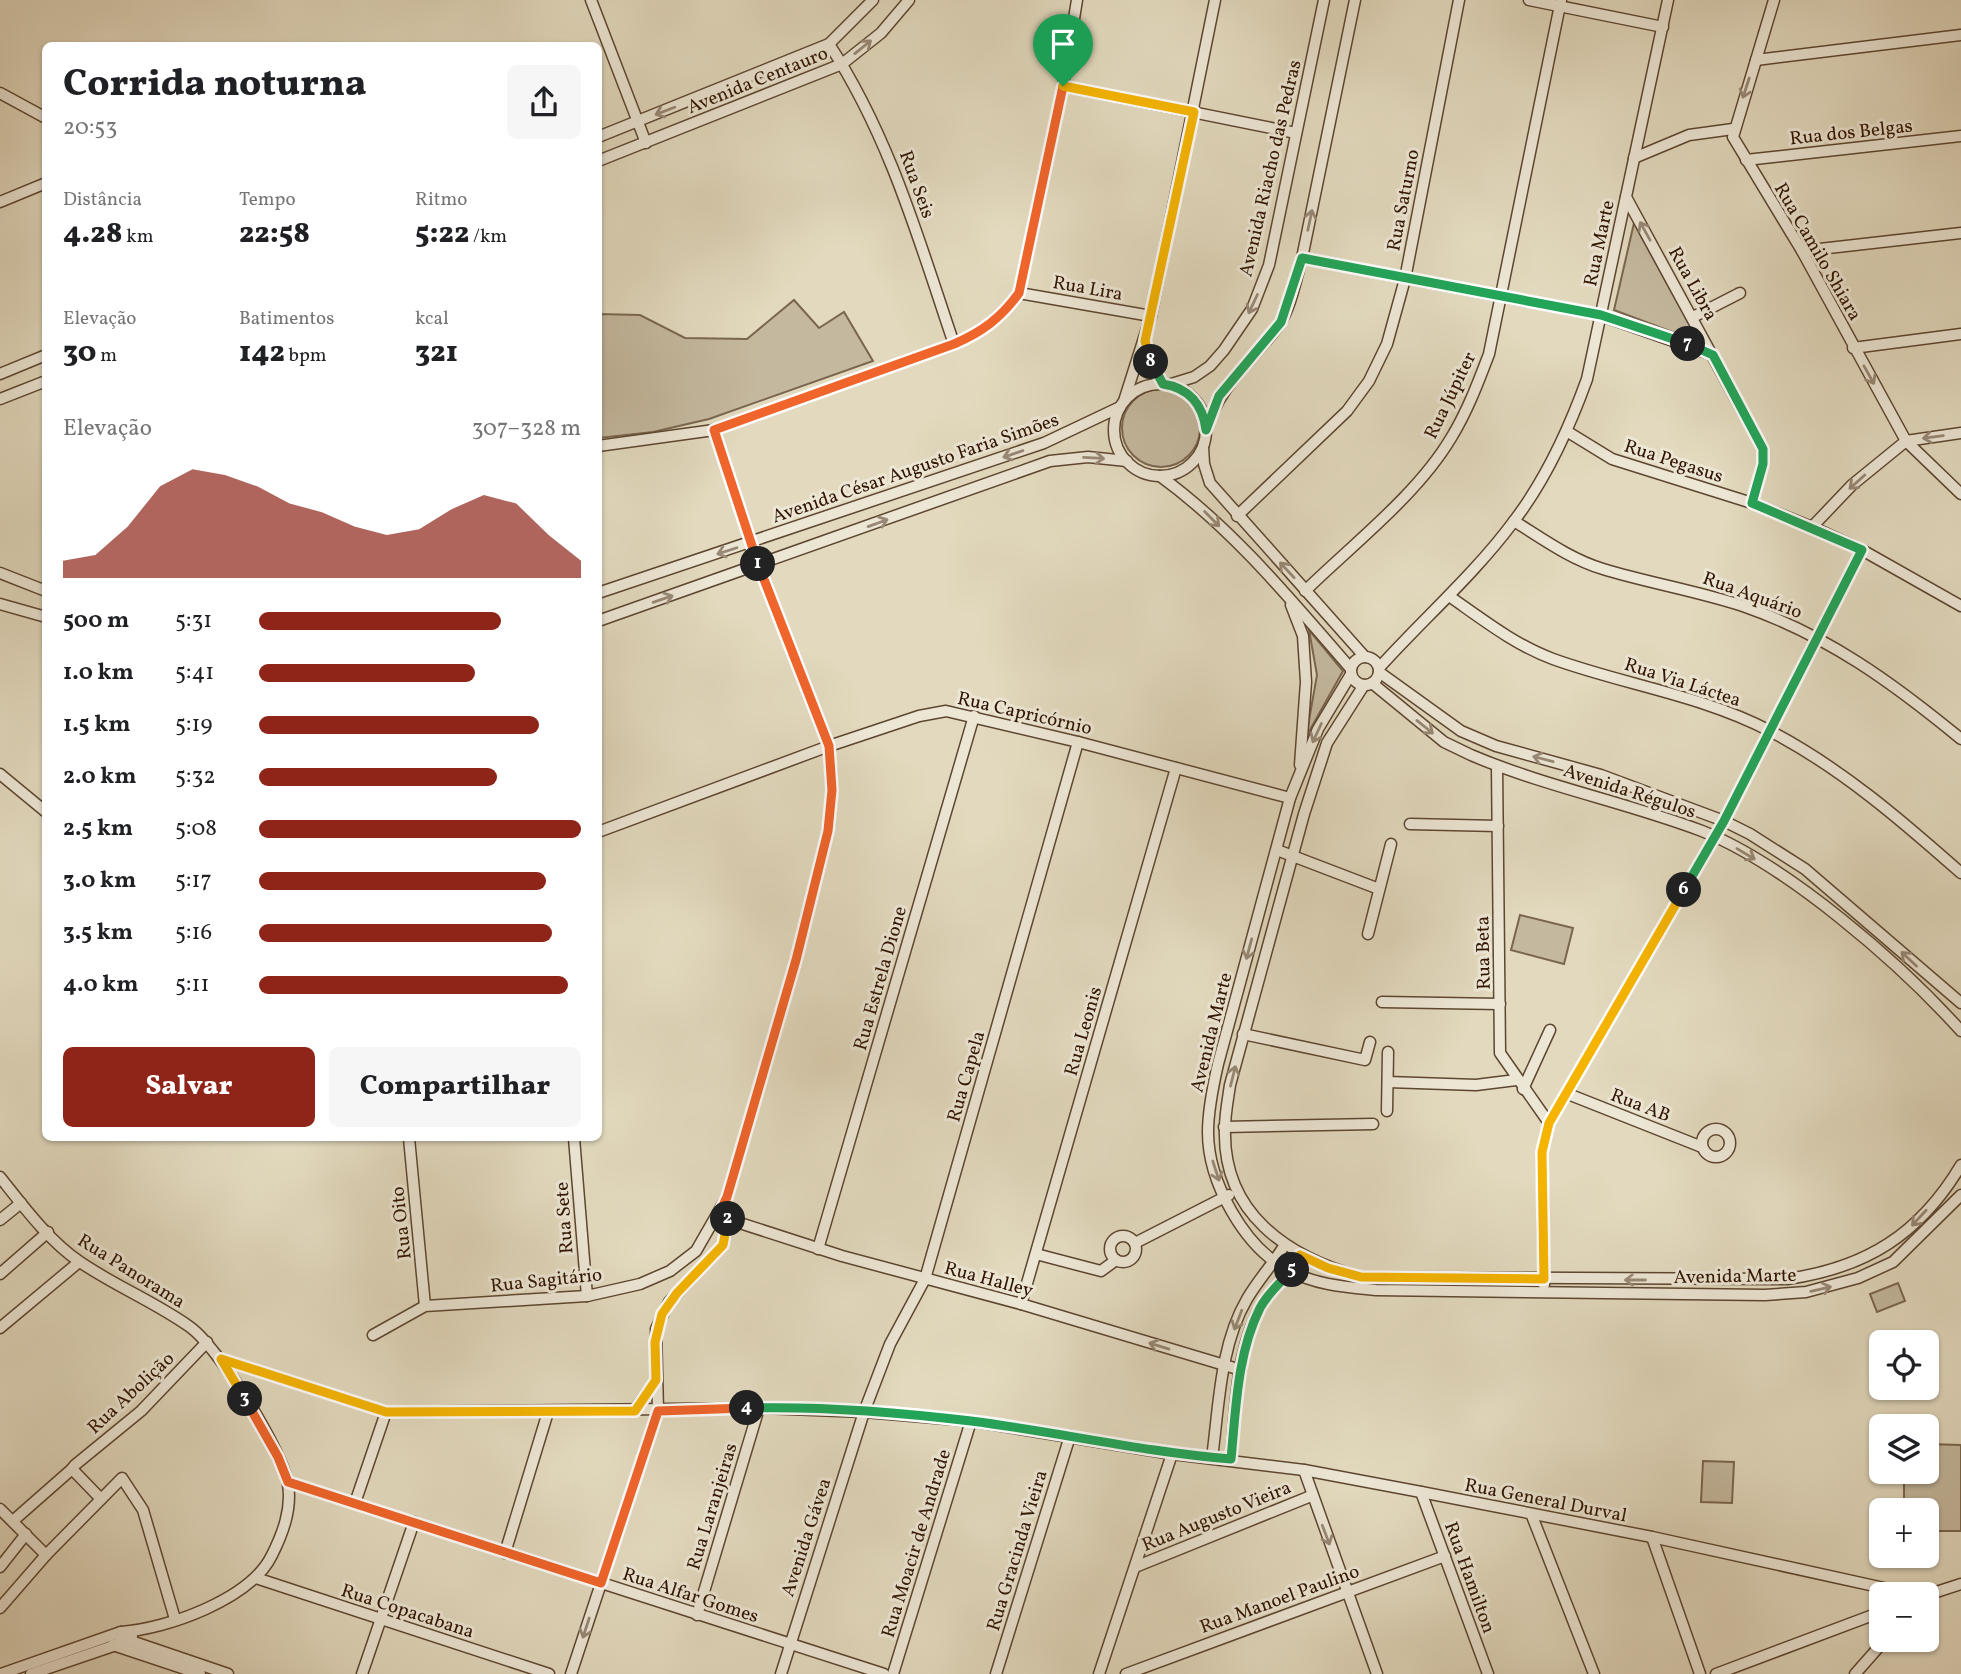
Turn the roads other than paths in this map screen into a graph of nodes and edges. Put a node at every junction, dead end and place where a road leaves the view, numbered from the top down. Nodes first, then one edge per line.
1 (591, 0) edge
2 (873, 0) edge
3 (909, 0) edge
4 (1077, 0) edge
5 (1215, 0) edge
6 (1324, 0) edge
7 (1355, 0) edge
8 (1459, 0) edge
9 (1529, 0) edge
10 (1668, 0) edge
11 (1774, 0) edge
12 (1560, 3) edge
13 (1663, 27) junction
14 (1961, 35) edge
15 (829, 44) junction
16 (1756, 60) junction
17 (842, 64) junction
18 (1063, 86) junction
19 (0, 93) edge
20 (1194, 112) junction
21 (42, 116) edge
22 (638, 121) junction
23 (1733, 129) junction
24 (1296, 133) junction
25 (602, 135) edge
26 (1961, 136) edge
27 (646, 143) junction
28 (1634, 158) junction
29 (602, 160) edge
30 (1746, 160) junction
31 (42, 185) edge
32 (1626, 197) junction
33 (0, 202) edge
34 (1961, 233) edge
35 (1802, 251) junction
36 (1302, 258) junction
37 (1405, 279) junction
38 (1019, 293) junction
39 (1740, 293) dead end
40 (1500, 298) junction
41 (1601, 315) junction
42 (1151, 316) junction
43 (1693, 317) junction
44 (1961, 334) edge
45 (1145, 341) junction
46 (954, 344) junction
47 (1853, 348) junction
48 (1713, 355) junction
49 (42, 357) edge
50 (0, 374) edge
51 (42, 383) edge
52 (1165, 384) junction
53 (0, 399) edge
54 (1122, 404) junction
55 (714, 430) junction
56 (1206, 430) junction
57 (1568, 432) junction
58 (1961, 433) edge
59 (1906, 442) junction
60 (602, 445) edge
61 (1203, 446) junction
62 (1127, 461) junction
63 (1160, 475) junction
64 (1961, 494) edge
65 (1752, 503) junction
66 (1237, 516) junction
67 (1514, 521) junction
68 (1812, 527) junction
69 (751, 543) junction
70 (1862, 550) junction
71 (759, 566) junction
72 (0, 573) edge
73 (42, 589) edge
74 (1306, 591) junction
75 (602, 592) edge
76 (1287, 596) junction
77 (1449, 596) junction
78 (0, 604) edge
79 (1961, 606) edge
80 (42, 616) edge
81 (602, 620) edge
82 (1818, 636) junction
83 (1374, 664) junction
84 (1351, 671) junction
85 (1368, 684) junction
86 (974, 716) junction
87 (1769, 730) junction
88 (1961, 739) edge
89 (1078, 742) junction
90 (829, 746) junction
91 (1497, 766) junction
92 (1176, 768) junction
93 (0, 774) edge
94 (1299, 776) junction
95 (1290, 798) junction
96 (42, 809) edge
97 (1724, 821) junction
98 (1410, 824) dead end
99 (1498, 826) junction
100 (602, 831) edge
101 (1714, 837) junction
102 (1391, 844) dead end
103 (1277, 850) junction
104 (1293, 854) junction
105 (1961, 873) edge
106 (1379, 889) junction
107 (1368, 934) dead end
108 (1382, 1002) dead end
109 (1961, 1003) edge
110 (1500, 1004) junction
111 (1550, 1030) dead end
112 (1961, 1031) edge
113 (1244, 1034) junction
114 (1370, 1042) dead end
115 (1388, 1052) dead end
116 (1388, 1082) junction
117 (1520, 1084) junction
118 (1568, 1094) junction
119 (1387, 1111) dead end
120 (1549, 1123) junction
121 (1373, 1124) dead end
122 (1224, 1127) junction
123 (409, 1141) edge
124 (574, 1141) edge
125 (1702, 1147) dead end
126 (1961, 1165) edge
127 (2, 1185) edge
128 (1238, 1190) junction
129 (1942, 1193) junction
130 (1225, 1197) junction
131 (1958, 1199) edge
132 (21, 1203) junction
133 (723, 1218) junction
134 (0, 1220) edge
135 (48, 1232) junction
136 (1135, 1242) junction
137 (1284, 1246) junction
138 (818, 1249) junction
139 (1036, 1254) junction
140 (1300, 1255) junction
141 (1116, 1260) junction
142 (79, 1262) junction
143 (1274, 1262) junction
144 (1290, 1272) junction
145 (0, 1274) edge
146 (925, 1279) junction
147 (1544, 1279) junction
148 (1765, 1280) junction
149 (1544, 1292) junction
150 (1765, 1295) junction
151 (587, 1296) junction
152 (1021, 1304) junction
153 (425, 1306) junction
154 (0, 1328) edge
155 (373, 1335) dead end
156 (207, 1342) junction
157 (221, 1359) junction
158 (1224, 1366) junction
159 (1241, 1370) junction
160 (656, 1380) junction
161 (759, 1408) junction
162 (635, 1411) junction
163 (658, 1411) junction
164 (386, 1412) junction
165 (548, 1412) junction
166 (864, 1412) junction
167 (971, 1421) junction
168 (1070, 1436) junction
169 (1172, 1454) junction
170 (1212, 1458) junction
171 (1231, 1459) junction
172 (73, 1467) junction
173 (1304, 1470) junction
174 (288, 1482) junction
175 (34, 1492) dead end
176 (1421, 1492) junction
177 (1311, 1496) junction
178 (101, 1499) junction
179 (355, 1503) junction
180 (8, 1515) edge
181 (1532, 1516) junction
182 (414, 1522) junction
183 (0, 1526) edge
184 (26, 1534) junction
185 (1652, 1537) junction
186 (505, 1553) junction
187 (46, 1555) junction
188 (1445, 1556) junction
189 (0, 1567) edge
190 (1135, 1567) junction
191 (257, 1578) junction
192 (601, 1583) junction
193 (1961, 1584) edge
194 (1869, 1585) edge
195 (1347, 1590) junction
196 (1939, 1591) edge
197 (0, 1608) edge
198 (697, 1615) junction
199 (1869, 1617) edge
200 (175, 1619) junction
201 (379, 1619) junction
202 (124, 1636) junction
203 (111, 1641) junction
204 (790, 1644) junction
205 (1874, 1652) edge
206 (166, 1658) junction
207 (1, 1674) edge
208 (31, 1674) edge
209 (200, 1674) edge
210 (228, 1674) edge
211 (362, 1674) edge
212 (549, 1674) edge
213 (571, 1674) edge
214 (781, 1674) edge
215 (884, 1674) edge
216 (893, 1674) edge
217 (996, 1674) edge
218 (1100, 1674) edge
219 (1126, 1674) edge
220 (1377, 1674) edge
221 (1488, 1674) edge
222 (1594, 1674) edge
223 (1700, 1674) edge
224 (1716, 1674) edge
225 (1855, 1674) edge

1 - 22 street
2 - 15 street, Avenida Centauro
17 -> 3 street, Avenida Centauro
4 - 18 street
5 - 20 street
6 - 24 street, Avenida Riacho das Pedras
36 -> 7 street
8 - 37 street, Rua Saturno
9 - 12 street
10 - 13 street, Rua Marte
11 - 16 street
12 - 13 street
12 - 40 street, Rua Júpiter
13 - 28 street, Rua Marte
14 - 16 street
15 - 17 street, Rua Seis
15 -> 22 street, Avenida Centauro
16 -> 23 street
17 - 27 street, Avenida Centauro
17 - 46 street, Rua Seis
18 - 20 street
18 - 38 street
19 - 21 street
20 - 24 street
20 - 42 street
22 - 25 street, Avenida Centauro
22 - 27 street
23 - 28 street
23 - 30 street, Rua Camilo Shiara
24 -> 52 street, Avenida Riacho das Pedras
26 - 30 street, Rua dos Belgas
27 - 29 street, Avenida Centauro
28 - 32 street, Rua Marte
30 - 35 street, Rua Camilo Shiara
31 - 33 street
32 - 41 street, Rua Marte
43 -> 32 street, Rua Libra
34 - 35 street
35 - 47 street, Rua Camilo Shiara
36 - 37 street
36 - 56 street
37 - 40 street
37 - 66 street, Rua Saturno
38 - 42 street, Rua Lira
38 - 46 street
39 - 43 street
40 - 41 street
40 - 74 street, Rua Júpiter
41 - 48 street
41 - 57 street, Rua Marte
42 - 45 street
43 - 48 street, Rua Libra
44 - 47 street
45 - 52 street
45 - 54 street
46 - 55 street
47 -> 59 street, Rua Camilo Shiara
48 - 65 street, Rua Libra
49 - 50 street
51 - 53 street
52 - 54 street
52 - 56 street
54 - 62 street
54 -> 69 street, Avenida César Augusto Faria Simões
55 - 60 street
55 - 69 street, Rua Sagitário
56 - 61 street
57 - 65 street, Rua Pegasus
57 - 67 street, Rua Marte
58 -> 59 street
59 - 64 street, Rua Camilo Shiara
59 -> 68 street
61 - 63 street
61 - 66 street, Avenida Régulos
62 - 63 street
71 -> 62 street, Avenida César Augusto Faria Simões
63 -> 76 street
65 - 68 street, Rua Pegasus
74 -> 66 street, Avenida Régulos
67 - 77 street, Rua Marte
67 - 82 street, Rua Aquário
68 - 70 street, Rua Pegasus
69 - 71 street, Rua Sagitário
69 -> 75 street, Avenida César Augusto Faria Simões
70 - 79 street, Rua Pegasus
70 - 82 street
81 -> 71 street, Avenida César Augusto Faria Simões
71 - 90 street, Rua Sagitário
72 - 73 street
74 - 83 street, Avenida Régulos
76 - 84 street
76 - 94 street
77 - 83 street, Rua Marte
77 - 87 street, Rua Via Láctea
78 - 80 street
82 - 87 street
82 - 88 street, Rua Aquário
83 - 84 street, Avenida Marte
83 - 85 street, Avenida Marte
97 -> 83 street, Avenida Régulos
84 - 85 street, Avenida Régulos
84 -> 94 street, Avenida Marte
85 -> 91 street, Avenida Régulos
85 - 104 street, Avenida Marte
86 - 89 street, Rua Capricórnio
86 - 90 street, Rua Capricórnio
86 - 138 street, Rua Estrela Dione
87 - 97 street
87 - 105 street, Rua Via Láctea
89 - 92 street, Rua Capricórnio
89 - 146 street, Rua Capela
90 - 100 street, Rua Capricórnio
90 - 133 street, Rua Sagitário
91 - 99 street, Rua Beta
91 - 101 street, Avenida Régulos
92 - 95 street, Rua Capricórnio
92 - 139 street, Rua Leonis
93 - 96 street
94 - 95 street, Avenida Marte
95 - 103 street, Avenida Marte
97 - 101 street
109 -> 97 street, Avenida Régulos
98 - 99 street
99 - 110 street, Rua Beta
101 -> 112 street, Avenida Régulos
101 - 118 street
102 - 106 street
103 - 104 street
103 -> 130 street, Avenida Marte
104 - 106 street
104 - 113 street, Avenida Marte
106 - 107 street
108 - 110 street
110 - 117 street, Rua Beta
111 - 117 street
113 - 114 street
122 -> 113 street, Avenida Marte
115 - 116 street
116 - 117 street
116 - 119 street
117 - 120 street, Rua Beta
118 - 120 street
118 - 125 street, Rua AB
120 - 147 street
121 - 122 street
122 - 128 street, Avenida Marte
123 - 153 street, Rua Oito
124 - 151 street, Rua Sete
126 - 129 street, Avenida Marte
127 - 132 street, Rua Panorama
128 - 130 street
128 - 137 street, Avenida Marte
129 - 131 street
129 -> 148 street, Avenida Marte
130 - 136 street
130 - 143 street, Avenida Marte
150 -> 131 street, Avenida Marte
132 - 134 street
132 - 135 street, Rua Panorama
133 - 138 street, Rua Halley
133 - 151 street, Rua Sagitário
133 - 160 street
135 - 142 street, Rua Panorama
135 - 145 street
136 - 141 street
136 - 141 street
137 - 140 street, Avenida Marte
137 - 143 street
138 - 146 street, Rua Halley
139 - 141 street
139 - 152 street, Rua Leonis
140 - 144 street
140 - 147 street, Avenida Marte
142 - 154 street
142 - 156 street, Rua Panorama
143 - 144 street, Avenida Marte
143 -> 158 street
144 - 149 street, Avenida Marte
144 - 159 street
146 - 152 street, Rua Halley
146 - 166 street, Rua Capela
148 -> 147 street, Avenida Marte
147 - 149 street
148 - 150 street
149 - 150 street, Avenida Marte
151 - 153 street, Rua Sagitário
158 -> 152 street, Rua Halley
153 - 155 street, Rua Sagitário
156 - 157 street, Rua Panorama
156 - 172 street, Rua Abolição
157 - 164 street, Rua General Durval
157 - 174 street, Rua Panorama
158 - 159 street, Rua Halley
158 - 170 street
159 - 171 street
160 - 162 street
160 - 163 street
161 - 163 street, Rua General Durval
161 - 166 street, Rua General Durval
161 - 198 street, Rua Laranjeiras
162 - 163 street, Rua General Durval
162 - 165 street, Rua General Durval
163 - 192 street
164 - 165 street, Rua General Durval
164 - 179 street
165 - 186 street
166 - 167 street, Rua General Durval
166 - 204 street, Avenida Gávea
167 - 168 street, Rua General Durval
167 - 216 street, Rua Moacir de Andrade
168 - 169 street, Rua General Durval
168 - 217 street, Rua Gracinda Vieira
169 - 170 street, Rua General Durval
169 - 190 street
170 - 171 street, Rua General Durval
171 - 173 street, Rua General Durval
172 - 175 street, Rua Abolição
172 - 178 street
172 - 180 street
173 - 176 street, Rua General Durval
173 - 177 street
174 - 179 street, Rua Alfar Gomes
174 - 191 street
176 - 181 street, Rua General Durval
176 - 188 street, Rua Hamilton
177 - 190 street, Rua Augusto Vieira
177 -> 195 street
178 - 187 street
178 - 200 street
179 - 182 street, Rua Alfar Gomes
180 - 183 street
180 - 184 street
181 - 185 street, Rua General Durval
181 - 222 street
182 - 186 street, Rua Alfar Gomes
182 - 201 street
184 - 187 street
184 - 189 street
185 - 194 street, Rua General Durval
185 - 223 street
186 - 192 street, Rua Alfar Gomes
187 - 197 street
188 - 195 street, Rua Manoel Paulino
188 - 221 street, Rua Hamilton
190 - 218 street
191 - 200 street
191 - 201 street, Rua Copacabana
192 - 198 street, Rua Alfar Gomes
192 -> 213 street
193 - 196 street
195 - 219 street, Rua Manoel Paulino
195 - 220 street
198 - 204 street, Rua Alfar Gomes
199 - 224 street
200 - 202 street
201 - 211 street
201 - 212 street, Rua Copacabana
202 - 203 street
202 - 206 street
203 - 206 street
203 - 207 street
203 - 208 street
204 - 214 street, Avenida Gávea
204 - 215 street, Rua Alfar Gomes
205 - 225 street
206 - 209 street
206 - 210 street

